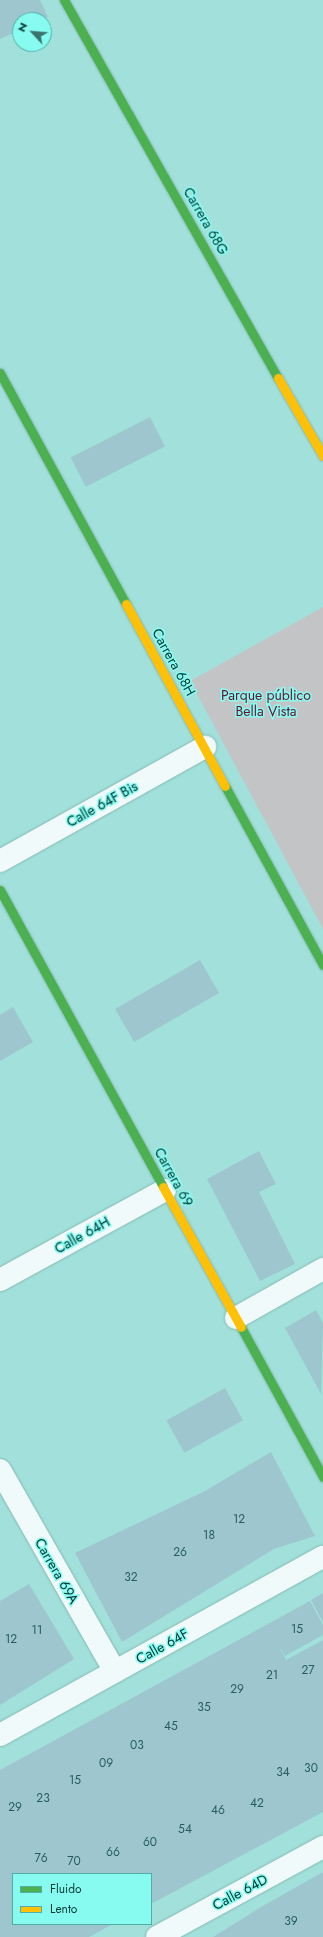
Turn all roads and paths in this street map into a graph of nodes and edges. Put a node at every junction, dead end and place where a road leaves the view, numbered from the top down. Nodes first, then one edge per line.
1 (64, 0) edge
2 (0, 373) edge
3 (323, 456) edge
4 (205, 747) junction
5 (0, 861) edge
6 (0, 890) edge
7 (323, 965) edge
8 (165, 1190) junction
9 (323, 1269) edge
10 (0, 1280) edge
11 (236, 1318) junction
12 (0, 1470) edge
13 (323, 1477) edge
14 (323, 1557) edge
15 (115, 1672) junction
16 (0, 1735) edge
17 (323, 1847) edge
18 (157, 1937) edge

1 - 3 street, Carrera 68G
2 - 4 street, Carrera 68H
4 - 5 street, Calle 64F Bis
4 - 7 street, Carrera 68H
6 - 8 street, Carrera 69
8 - 10 street, Calle 64H
8 - 11 street, Carrera 69
9 - 11 street
11 - 13 street, Carrera 69
12 - 15 street, Carrera 69A
14 - 15 street, Calle 64F
15 - 16 street, Calle 64F
17 - 18 street, Calle 64D

